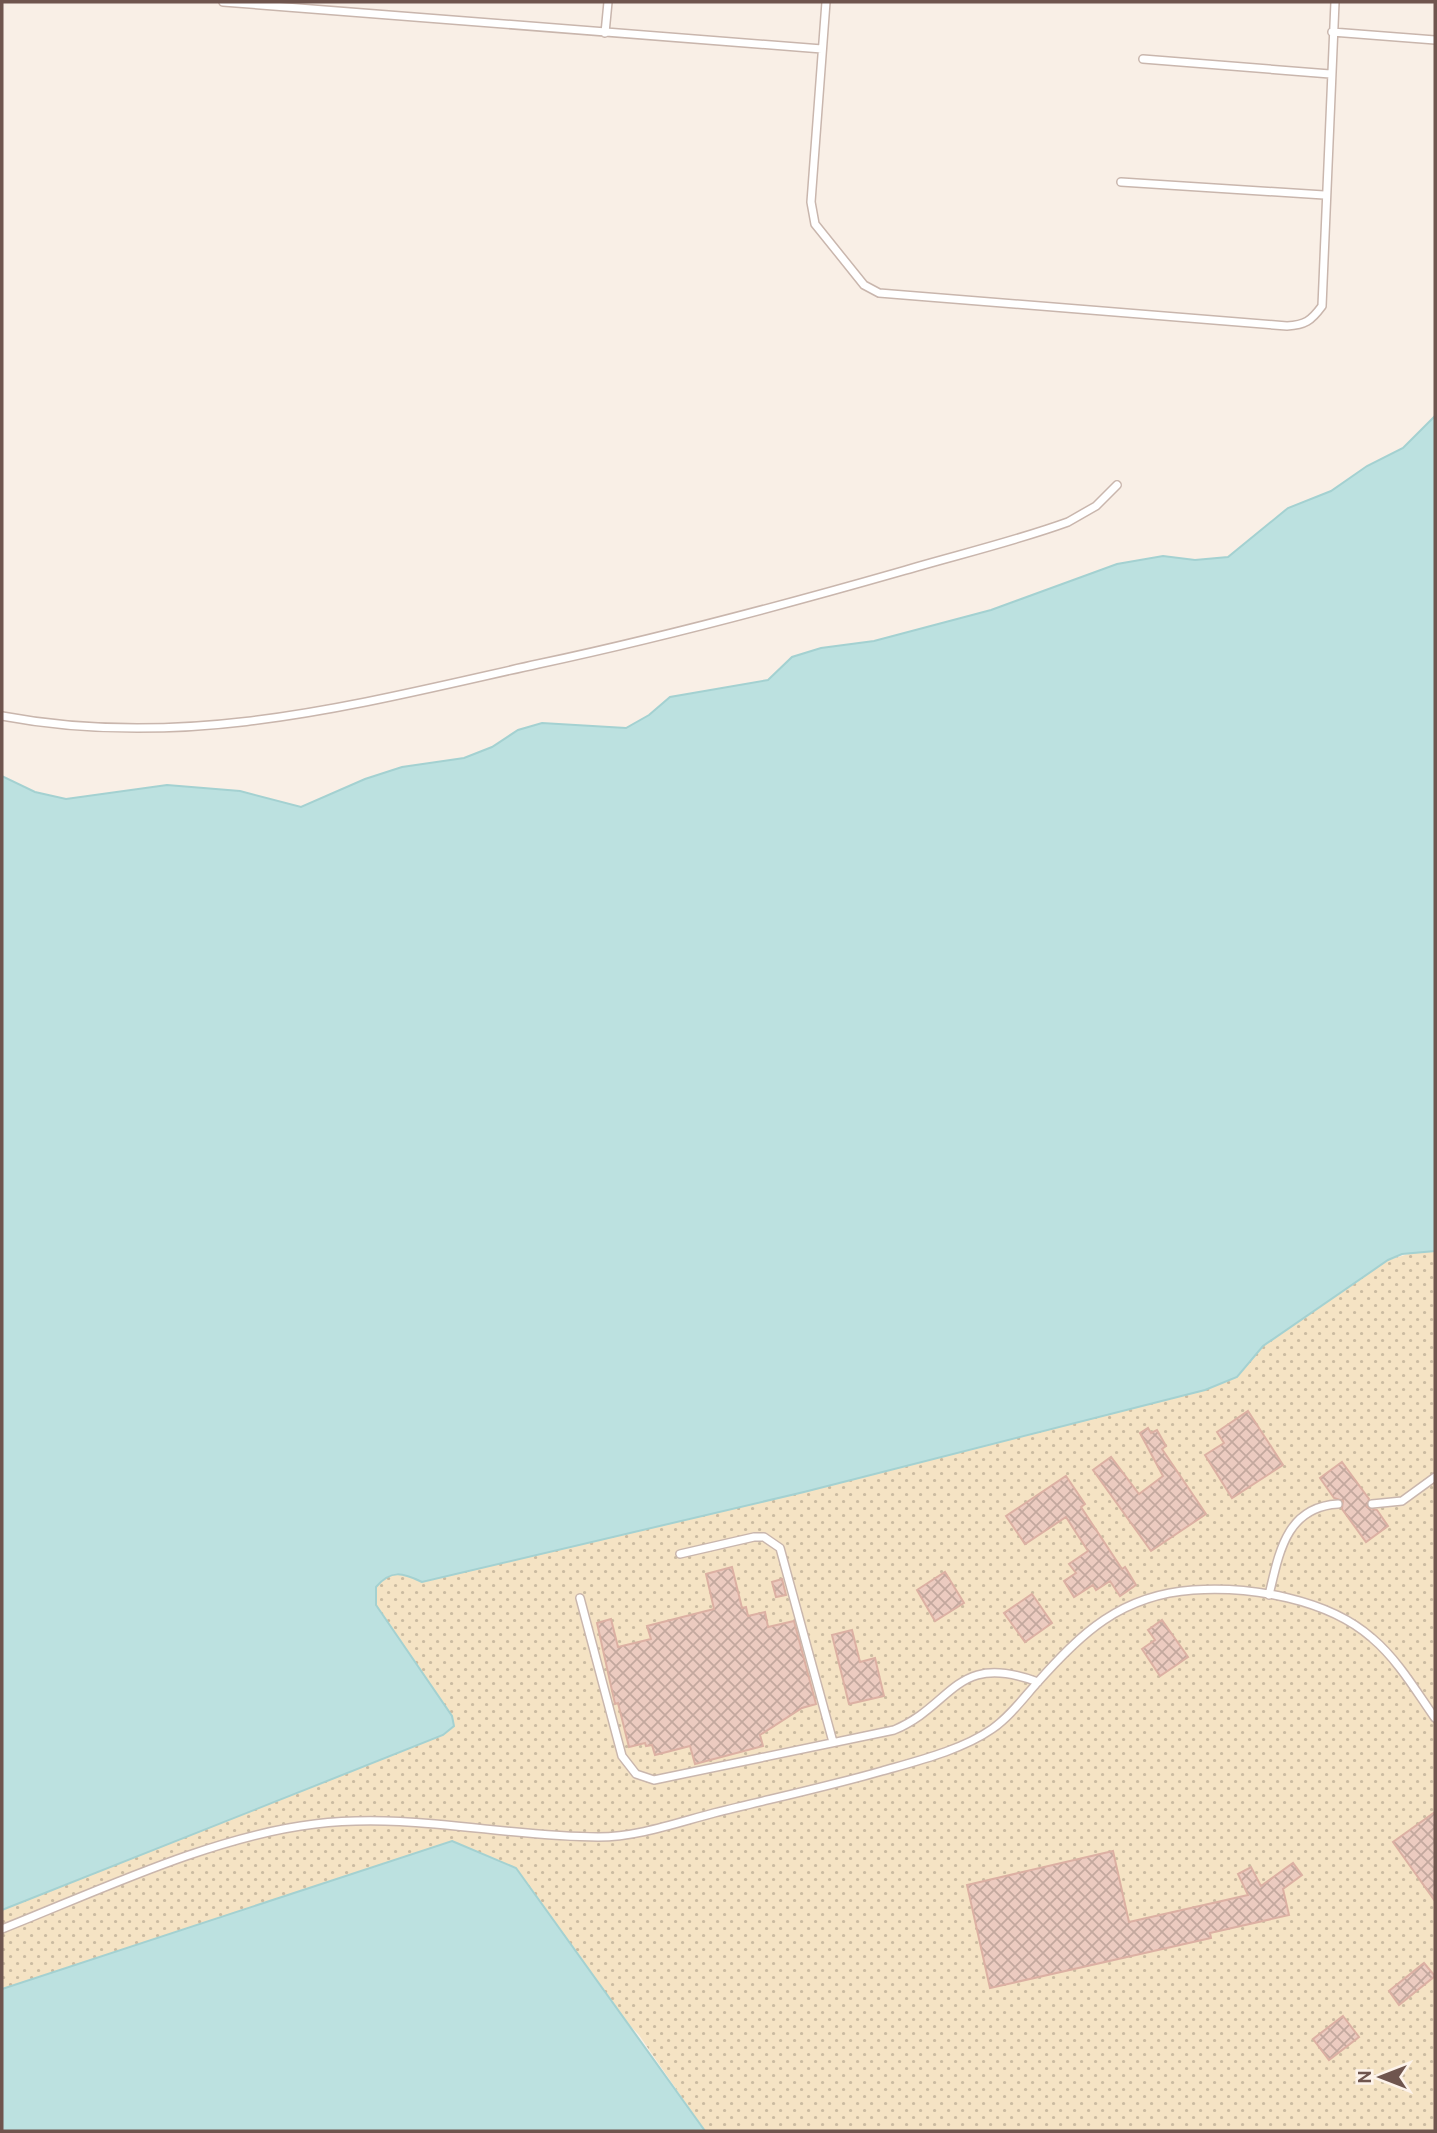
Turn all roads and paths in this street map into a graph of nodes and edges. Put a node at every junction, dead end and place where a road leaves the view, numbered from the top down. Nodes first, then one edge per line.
1 (223, 2) edge
2 (608, 2) edge
3 (826, 2) edge
4 (1335, 2) edge
5 (323, 6) edge
6 (1332, 32) junction
7 (605, 33) junction
8 (1435, 40) edge
9 (822, 49) junction
10 (1143, 59) dead end
11 (1330, 74) junction
12 (1121, 182) dead end
13 (1324, 195) junction
14 (1117, 485) dead end
15 (2, 716) edge
16 (1435, 1477) edge
17 (1338, 1504) dead end
18 (1372, 1504) dead end
19 (680, 1554) dead end
20 (1269, 1595) junction
21 (580, 1598) dead end
22 (1038, 1682) junction
23 (1435, 1718) edge
24 (833, 1742) junction
25 (2, 1929) edge

1 - 5 lane
2 - 7 lane
3 - 9 lane
4 - 6 lane
5 - 7 lane
6 - 8 lane
6 - 11 lane
7 - 9 lane
9 - 13 lane
10 - 11 lane
11 - 13 lane
12 - 13 lane
14 - 15 lane
16 - 18 lane
17 - 20 lane
19 - 24 lane
20 - 22 lane
20 - 23 lane
21 - 24 lane
22 - 24 lane
22 - 25 lane

